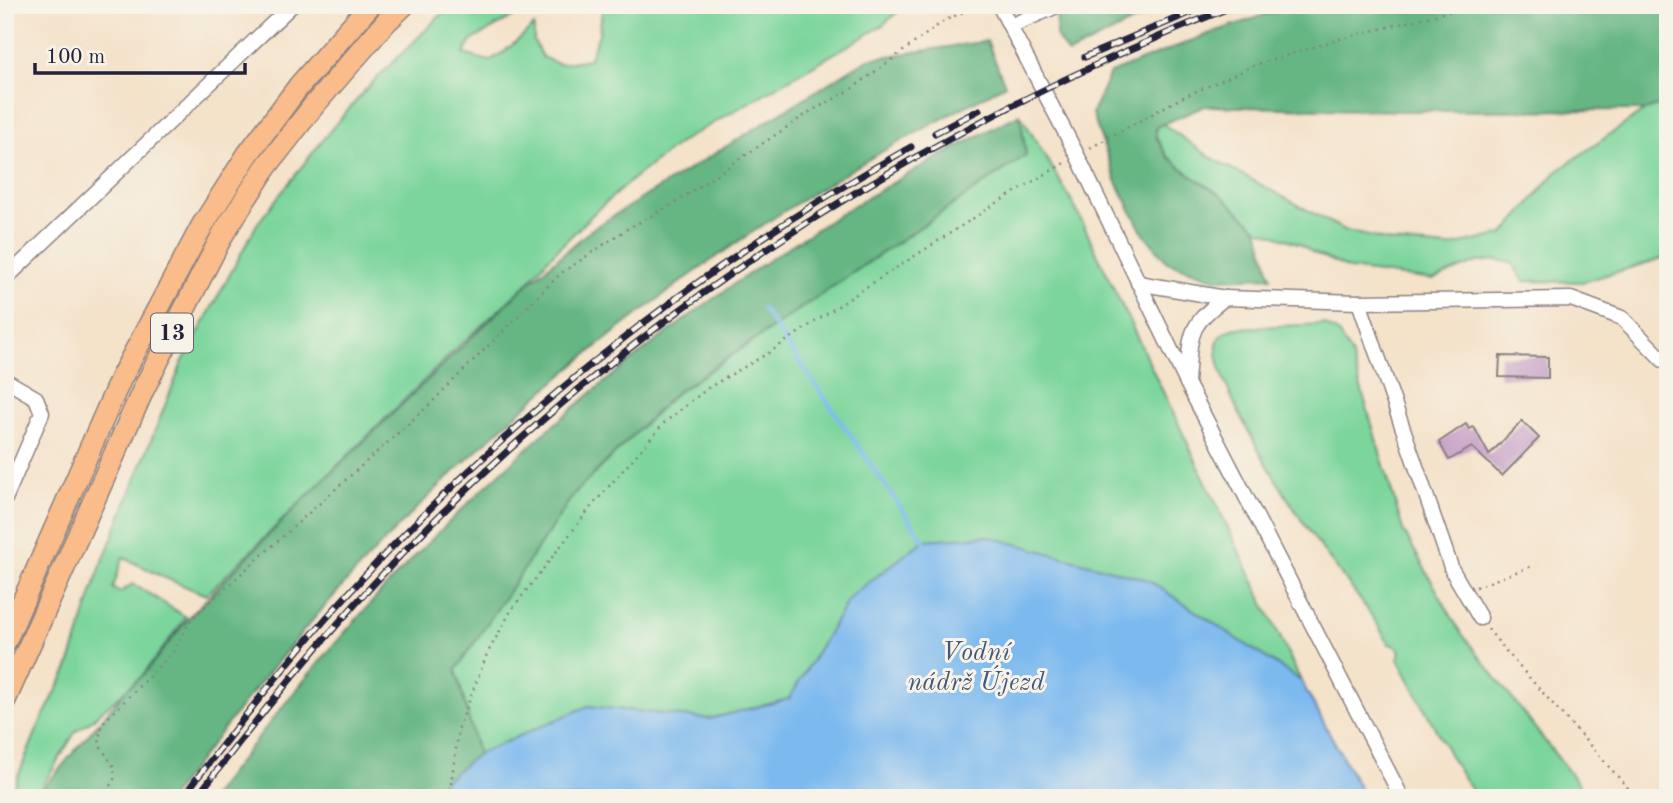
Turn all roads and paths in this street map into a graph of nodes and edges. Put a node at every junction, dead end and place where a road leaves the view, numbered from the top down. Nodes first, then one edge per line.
1 (292, 5) edge
2 (370, 5) edge
3 (404, 5) edge
4 (978, 5) edge
5 (999, 5) edge
6 (1059, 5) edge
7 (1475, 5) edge
8 (1010, 26) junction
9 (1077, 155) junction
10 (5, 279) edge
11 (1138, 283) junction
12 (1225, 298) junction
13 (1359, 302) junction
14 (1668, 355) edge
15 (5, 380) edge
16 (1187, 383) junction
17 (5, 499) edge
18 (1532, 566) dead end
19 (1464, 591) junction
20 (1480, 618) joint
21 (5, 642) edge
22 (5, 700) edge
23 (103, 798) edge
24 (449, 798) edge
25 (1402, 798) edge
26 (1637, 798) edge

1 - 10 street
2 - 21 highway, 13
3 - 22 highway, 13
4 - 23 path
5 - 8 street
6 - 8 street
7 - 9 path
8 - 9 street
9 - 11 street
9 - 24 path
11 - 12 street
11 - 16 street
12 - 13 street
12 - 16 street
13 - 14 street
13 - 19 street
15 - 17 street
16 - 25 street
18 - 19 path
19 - 20 street
20 - 26 path

